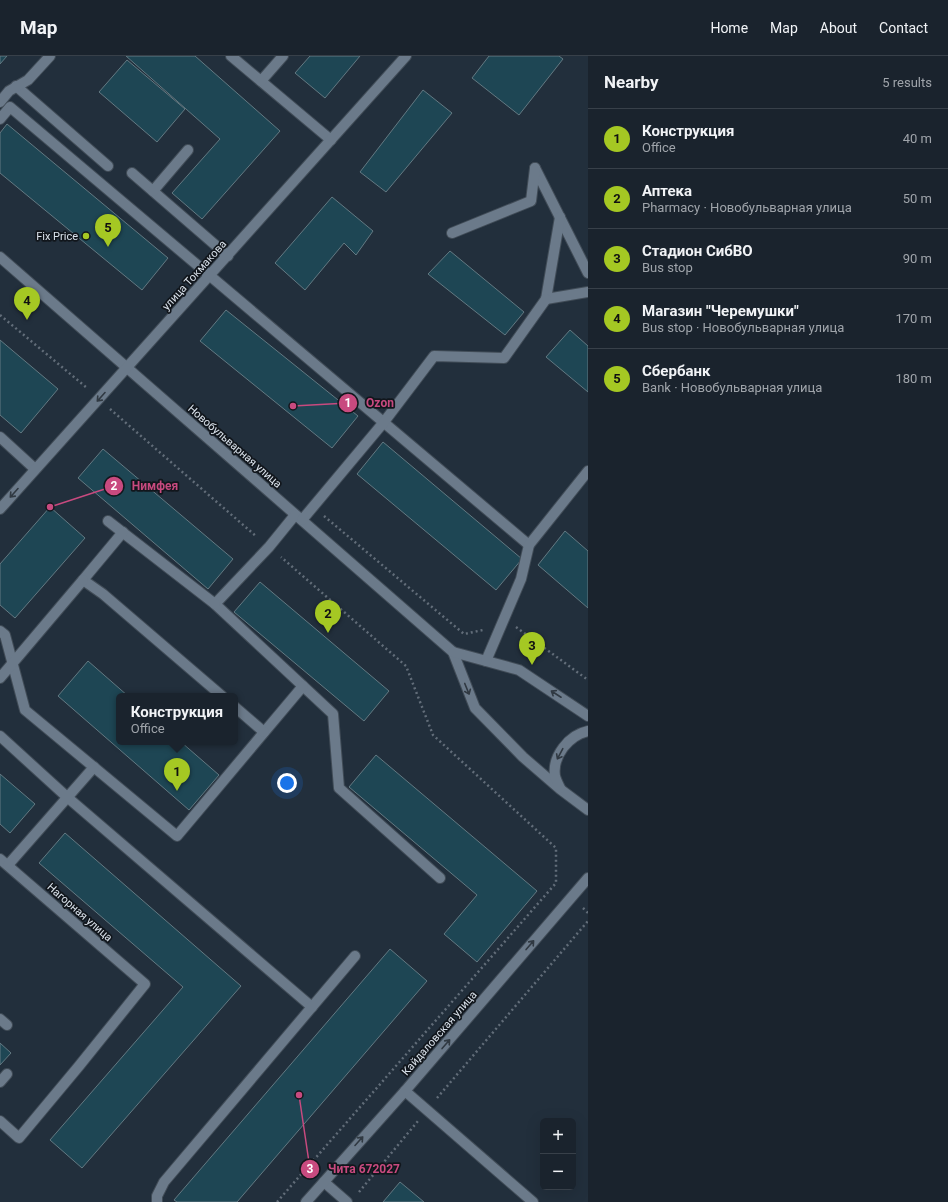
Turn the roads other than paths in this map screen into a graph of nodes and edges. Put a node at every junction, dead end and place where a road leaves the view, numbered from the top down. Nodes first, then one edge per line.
1 (50, 56) edge
2 (231, 56) edge
3 (283, 56) edge
4 (406, 56) edge
5 (261, 81) junction
6 (16, 86) junction
7 (0, 102) edge
8 (0, 119) edge
9 (331, 140) junction
10 (188, 150) dead end
11 (108, 166) dead end
12 (132, 174) dead end
13 (153, 191) junction
14 (560, 217) junction
15 (452, 233) dead end
16 (228, 256) junction
17 (0, 257) edge
18 (588, 273) edge
19 (210, 275) junction
20 (588, 292) edge
21 (546, 299) junction
22 (127, 368) junction
23 (384, 422) junction
24 (0, 438) edge
25 (35, 469) junction
26 (588, 471) edge
27 (0, 508) edge
28 (298, 517) junction
29 (108, 520) dead end
30 (123, 532) junction
31 (530, 545) junction
32 (83, 580) junction
33 (215, 604) junction
34 (0, 631) edge
35 (453, 652) junction
36 (486, 661) junction
37 (12, 663) junction
38 (0, 678) edge
39 (303, 686) junction
40 (218, 693) edge
41 (238, 710) edge
42 (588, 716) edge
43 (588, 731) edge
44 (264, 732) junction
45 (0, 736) edge
46 (94, 767) junction
47 (560, 789) junction
48 (67, 797) junction
49 (583, 805) edge
50 (588, 810) edge
51 (4, 862) edge
52 (440, 878) dead end
53 (588, 878) edge
54 (356, 956) dead end
55 (312, 1007) junction
56 (405, 1091) junction
57 (0, 1121) edge
58 (324, 1182) junction
59 (157, 1202) edge
60 (306, 1202) edge
61 (347, 1202) edge
62 (533, 1202) edge

1 - 6 street
2 - 5 street
3 - 5 street
4 - 9 street, улица Токмакова
5 - 9 street
6 - 7 street
6 - 11 street
8 - 19 street
9 - 16 street, улица Токмакова
10 - 13 street
12 - 13 street
13 - 16 street
14 - 15 street
14 - 18 street
14 - 21 street
16 - 19 street, улица Токмакова
17 - 22 street, Новобульварная улица
19 - 22 street, улица Токмакова
19 - 23 street
20 - 21 street
21 - 23 street
22 -> 25 street, улица Токмакова
22 - 28 street, Новобульварная улица
23 - 28 street
23 - 31 street
24 - 25 street
25 -> 27 street, улица Токмакова
26 - 31 street
28 - 33 street
28 - 35 street, Новобульварная улица
29 - 30 street
30 - 32 street
30 - 33 street
31 - 36 street
32 - 37 street
32 - 40 street
33 - 39 street
34 - 37 street
35 - 36 street
35 -> 47 street
42 -> 36 street
37 - 38 street
37 - 46 street
39 - 44 street
39 - 52 street
41 - 44 street
43 -> 47 street
44 - 46 street
45 - 48 street
46 - 48 street
47 - 49 street
48 - 51 street
48 - 55 street
49 - 50 street
51 - 57 street, Нагорная улица
56 -> 53 street, Кайдаловская улица
54 - 55 street
55 - 59 street
58 -> 56 street, Кайдаловская улица
56 - 62 street
58 - 60 street, Кайдаловская улица
58 - 61 street

